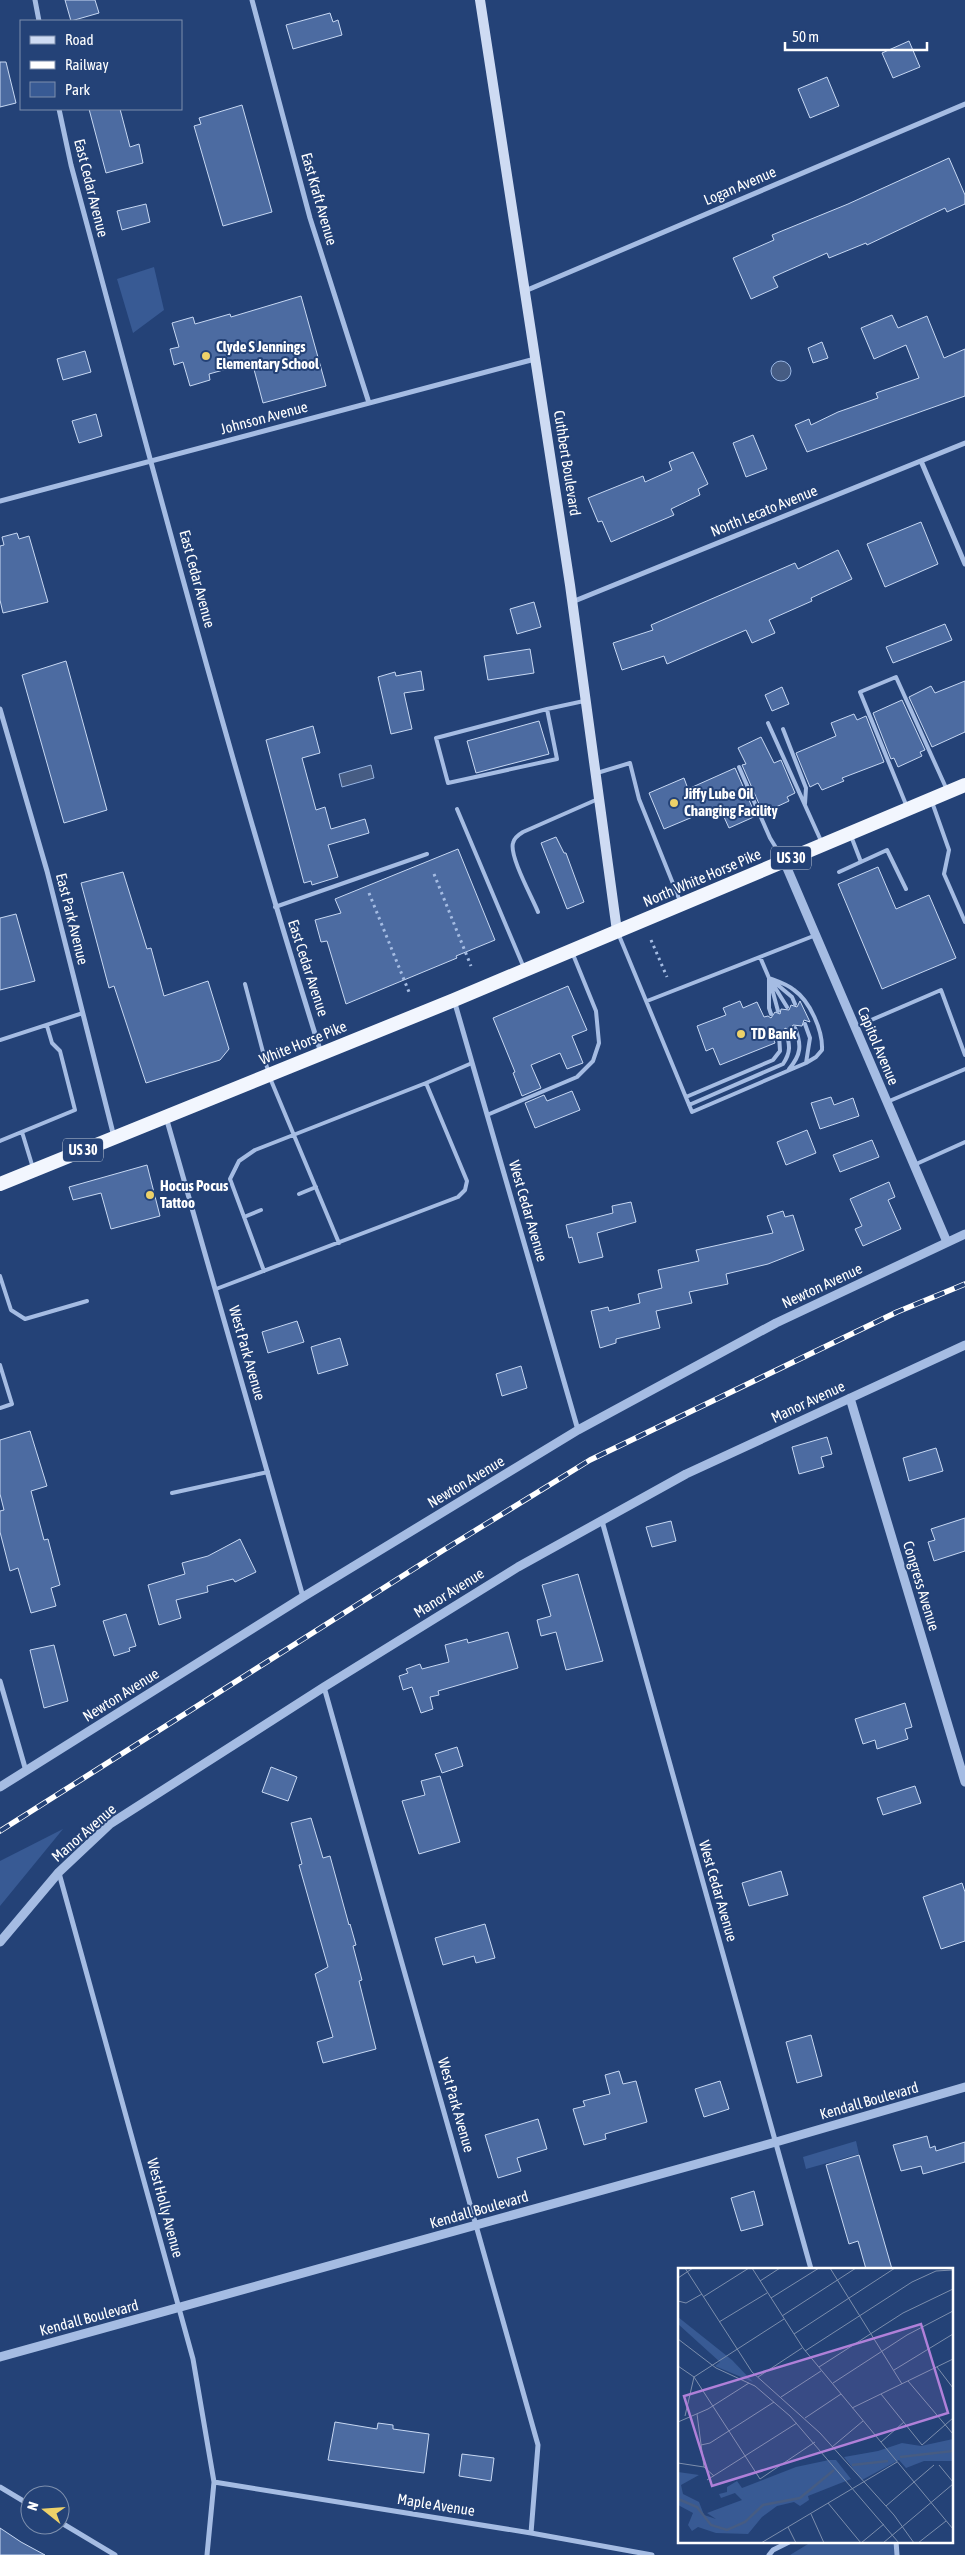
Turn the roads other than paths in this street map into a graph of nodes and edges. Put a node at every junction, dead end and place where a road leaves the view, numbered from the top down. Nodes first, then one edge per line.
1 (34, 0) edge
2 (252, 0) edge
3 (480, 0) edge
4 (39, 20) edge
5 (965, 104) edge
6 (59, 110) edge
7 (525, 291) junction
8 (535, 359) junction
9 (369, 403) junction
10 (965, 443) edge
11 (151, 461) junction
12 (921, 461) junction
13 (0, 501) edge
14 (965, 564) edge
15 (572, 602) junction
16 (587, 701) junction
17 (0, 709) edge
18 (547, 709) junction
19 (768, 723) dead end
20 (783, 729) dead end
21 (739, 767) dead end
22 (597, 773) junction
23 (965, 785) edge
24 (948, 792) junction
25 (600, 798) junction
26 (931, 799) junction
27 (805, 806) junction
28 (457, 809) dead end
29 (908, 809) junction
30 (850, 833) junction
31 (822, 845) junction
32 (427, 854) dead end
33 (784, 861) junction
34 (861, 862) junction
35 (839, 872) dead end
36 (906, 889) dead end
37 (681, 904) junction
38 (275, 907) junction
39 (538, 912) dead end
40 (965, 922) edge
41 (617, 931) junction
42 (816, 935) junction
43 (571, 951) junction
44 (760, 957) junction
45 (525, 970) junction
46 (769, 978) junction
47 (245, 984) dead end
48 (454, 1000) junction
49 (648, 1001) junction
50 (795, 1004) dead end
51 (787, 1007) dead end
52 (778, 1011) dead end
53 (83, 1014) junction
54 (771, 1014) dead end
55 (805, 1024) dead end
56 (47, 1026) junction
57 (855, 1027) junction
58 (795, 1028) dead end
59 (786, 1032) dead end
60 (779, 1035) dead end
61 (0, 1040) edge
62 (321, 1053) junction
63 (965, 1055) edge
64 (472, 1063) junction
65 (806, 1063) junction
66 (965, 1069) edge
67 (787, 1071) junction
68 (269, 1074) junction
69 (426, 1083) junction
70 (686, 1096) junction
71 (887, 1102) junction
72 (689, 1105) junction
73 (487, 1115) junction
74 (166, 1117) junction
75 (22, 1132) junction
76 (294, 1135) junction
77 (114, 1137) junction
78 (0, 1141) edge
79 (965, 1142) edge
80 (914, 1165) junction
81 (34, 1171) junction
82 (0, 1184) edge
83 (316, 1187) junction
84 (299, 1194) dead end
85 (261, 1210) dead end
86 (244, 1217) junction
87 (965, 1234) edge
88 (947, 1242) junction
89 (339, 1243) junction
90 (264, 1271) junction
91 (0, 1276) edge
92 (216, 1289) junction
93 (87, 1301) dead end
94 (965, 1345) edge
95 (0, 1365) edge
96 (850, 1398) junction
97 (0, 1408) edge
98 (578, 1430) junction
99 (268, 1472) junction
100 (172, 1493) dead end
101 (602, 1520) junction
102 (303, 1597) junction
103 (0, 1680) edge
104 (324, 1687) junction
105 (26, 1771) junction
106 (965, 1782) edge
107 (0, 1787) edge
108 (59, 1872) junction
109 (0, 1942) edge
110 (965, 2086) edge
111 (776, 2142) junction
112 (477, 2225) junction
113 (812, 2268) edge
114 (179, 2308) junction
115 (0, 2357) edge
116 (214, 2482) junction
117 (0, 2487) edge
118 (20, 2499) edge
119 (70, 2528) edge
120 (531, 2533) junction
121 (789, 2542) edge
122 (896, 2542) edge
123 (115, 2555) edge
124 (207, 2555) edge
125 (652, 2555) edge
126 (769, 2555) edge
127 (897, 2555) edge

1 - 4 street
2 - 9 street, East Kraft Avenue
3 - 7 main road, Cuthbert Boulevard
5 - 7 street, Logan Avenue
6 - 11 street, East Cedar Avenue
7 - 8 main road, Cuthbert Boulevard
8 - 9 street, Johnson Avenue
8 - 15 main road, Cuthbert Boulevard
9 - 11 street, Johnson Avenue
10 - 12 street, North Lecato Avenue
11 - 13 street, Johnson Avenue
11 - 38 street, East Cedar Avenue
12 - 14 street
12 - 15 street, North Lecato Avenue
15 - 16 main road, Cuthbert Boulevard
16 - 18 lane
16 - 22 main road, Cuthbert Boulevard
17 - 53 street, East Park Avenue
18 - 18 lane
19 - 27 lane
20 - 27 lane
21 - 33 lane
22 - 25 main road, Cuthbert Boulevard
22 - 37 lane
23 - 24 highway, North White Horse Pike / US 30
24 - 26 highway, North White Horse Pike / US 30
24 - 29 lane
25 - 39 lane
25 - 41 main road, Cuthbert Boulevard
26 - 29 highway, North White Horse Pike / US 30
26 - 40 lane
27 - 31 lane
28 - 45 lane
29 - 30 highway, North White Horse Pike / US 30
30 - 31 highway, North White Horse Pike / US 30
30 - 34 lane
31 - 33 highway, North White Horse Pike / US 30
32 - 38 lane
33 - 37 highway, North White Horse Pike / US 30
33 - 42 street, Capitol Avenue
34 - 35 lane
34 - 36 lane
37 - 41 highway, North White Horse Pike / US 30
38 - 62 street, East Cedar Avenue
41 - 43 highway, White Horse Pike / US 30
41 - 49 lane
42 - 44 lane
42 - 57 street, Capitol Avenue
43 - 45 highway, White Horse Pike / US 30
43 - 73 lane
44 - 46 lane
44 - 49 lane
45 - 48 highway, White Horse Pike / US 30
46 - 50 lane
46 - 51 lane
46 - 52 lane
46 - 54 lane
46 - 65 lane
47 - 68 lane
48 - 62 highway, White Horse Pike / US 30
48 - 64 street, West Cedar Avenue
49 - 70 lane
53 - 56 lane
53 - 77 street, East Park Avenue
55 - 65 lane
56 - 61 lane
56 - 75 lane
57 - 63 lane
57 - 71 street, Capitol Avenue
58 - 67 lane
59 - 72 lane
60 - 70 lane
62 - 68 highway, White Horse Pike / US 30
64 - 69 lane
64 - 73 street, West Cedar Avenue
65 - 67 lane
66 - 71 lane
67 - 72 lane
68 - 74 highway, White Horse Pike / US 30
68 - 76 lane
69 - 76 lane
69 - 89 lane
70 - 72 lane
71 - 80 street, Capitol Avenue
73 - 98 street, West Cedar Avenue
74 - 77 highway, White Horse Pike / US 30
74 - 92 street, West Park Avenue
75 - 78 lane
75 - 81 lane
76 - 83 lane
76 - 86 lane
77 - 81 highway, White Horse Pike / US 30
79 - 80 lane
80 - 88 street, Capitol Avenue
81 - 82 highway, White Horse Pike / US 30
83 - 84 lane
83 - 89 lane
85 - 86 lane
86 - 90 lane
87 - 88 street, Newton Avenue
88 - 98 street, Newton Avenue
89 - 90 lane
90 - 92 lane
91 - 93 lane
92 - 99 street, West Park Avenue
94 - 96 street, Manor Avenue
95 - 97 lane
96 - 101 street, Manor Avenue
96 - 106 street, Congress Avenue
98 - 102 street, Newton Avenue
99 - 100 lane
99 - 102 street, West Park Avenue
101 - 104 street, Manor Avenue
101 - 111 street, West Cedar Avenue
102 - 105 street, Newton Avenue
103 - 105 street
104 - 108 street, Manor Avenue
104 - 112 street, West Park Avenue
105 - 107 street, Newton Avenue
108 - 109 street, Manor Avenue
108 - 114 street, West Holly Avenue
110 - 111 street, Kendall Boulevard
111 - 112 street, Kendall Boulevard
111 - 113 street, West Cedar Avenue
112 - 114 street, Kendall Boulevard
112 - 120 street, West Park Avenue
114 - 115 street, Kendall Boulevard
114 - 116 street, West Holly Avenue
116 - 120 street, Maple Avenue
116 - 124 street, West Holly Avenue
117 - 118 street
119 - 123 street
120 - 125 street, Maple Avenue
121 - 126 street
122 - 127 street

